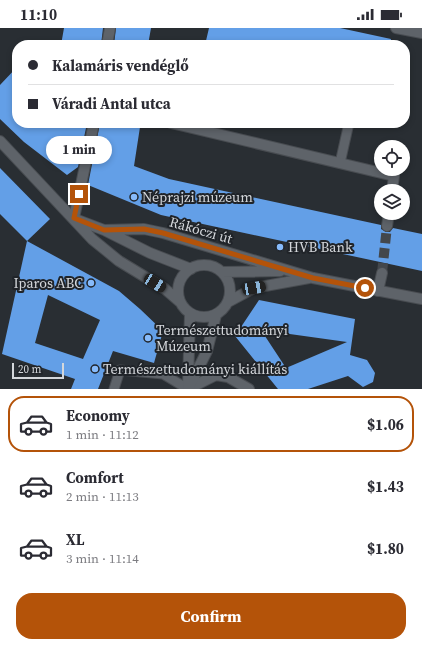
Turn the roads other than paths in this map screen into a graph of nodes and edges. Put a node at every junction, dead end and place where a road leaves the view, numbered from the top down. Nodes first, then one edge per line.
1 (110, 28) edge
2 (396, 28) edge
3 (422, 33) edge
4 (108, 40) edge
5 (93, 128) edge
6 (192, 128) edge
7 (348, 128) edge
8 (0, 142) edge
9 (340, 163) junction
10 (393, 184) edge
11 (74, 218) junction
12 (388, 220) edge
13 (387, 226) tunnel mouth
14 (104, 230) junction
15 (191, 269) junction
16 (288, 271) junction
17 (222, 272) junction
18 (382, 273) tunnel mouth
19 (313, 278) junction
20 (378, 291) junction
21 (422, 299) edge
22 (180, 302) junction
23 (228, 302) junction
24 (190, 314) junction
25 (216, 315) junction
26 (114, 389) edge
27 (188, 389) edge
28 (249, 389) edge

1 - 4 street
2 - 3 street
5 - 11 street
6 - 9 street
7 - 9 lane
8 - 11 street, Rákóczi út
9 - 10 street
11 - 14 street, Rákóczi út
11 - 22 street, Rákóczi út
12 - 13 street
14 - 15 street, Rákóczi út
14 - 16 street, Rákóczi út
15 - 17 street
15 - 22 street
16 - 17 street, Rákóczi út
16 - 19 street, Rákóczi út
17 - 23 street
18 - 20 street
19 - 20 street, Rákóczi út
19 - 23 street, Rákóczi út
20 - 21 street, Rákóczi út
22 - 24 street
23 - 25 street
24 - 25 street
24 - 25 street
26 - 27 lane
27 - 28 street

